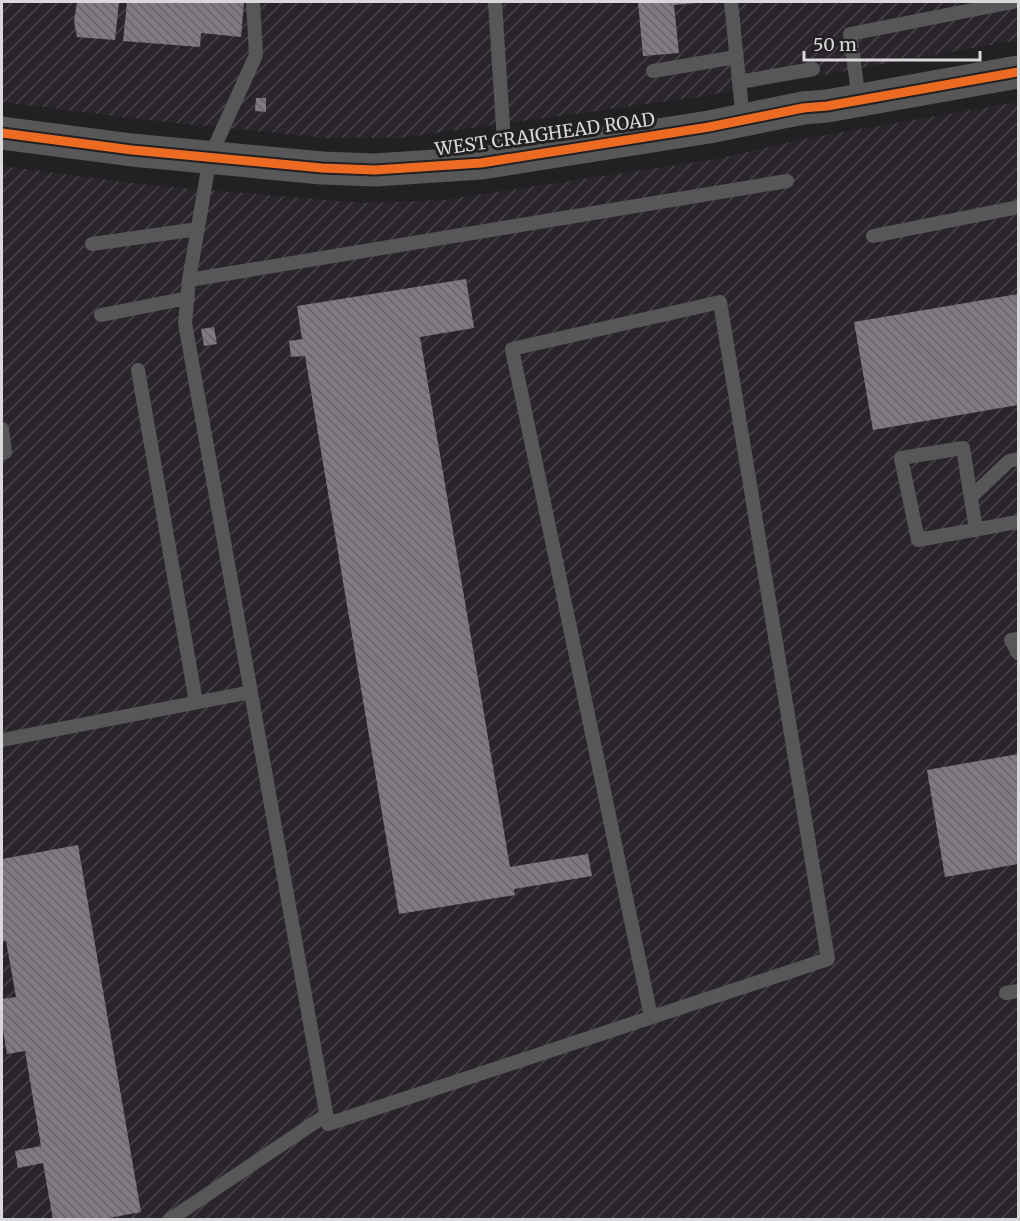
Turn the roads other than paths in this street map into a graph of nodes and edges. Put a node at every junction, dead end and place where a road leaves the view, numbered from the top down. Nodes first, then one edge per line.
1 (253, 2) edge
2 (495, 2) edge
3 (731, 2) edge
4 (1013, 2) edge
5 (736, 57) junction
6 (813, 69) dead end
7 (653, 70) dead end
8 (1018, 72) edge
9 (739, 82) junction
10 (859, 100) junction
11 (743, 120) junction
12 (2, 134) edge
13 (210, 157) junction
14 (505, 158) junction
15 (787, 181) dead end
16 (1018, 207) edge
17 (198, 229) junction
18 (873, 236) dead end
19 (92, 244) dead end
20 (189, 280) junction
21 (188, 297) junction
22 (101, 315) dead end
23 (138, 370) dead end
24 (2, 429) edge
25 (2, 453) edge
26 (1018, 459) edge
27 (971, 497) junction
28 (1018, 522) edge
29 (976, 530) junction
30 (1018, 639) edge
31 (1018, 653) edge
32 (251, 692) junction
33 (196, 702) junction
34 (2, 740) edge
35 (651, 1017) junction
36 (326, 1115) junction
37 (169, 1220) edge

1 - 13 lane
2 - 14 lane
3 - 5 lane
4 - 10 lane
5 - 7 lane
5 - 9 lane
6 - 9 lane
8 - 10 street, WEST CRAIGHEAD ROAD
9 - 11 lane
10 - 11 street, WEST CRAIGHEAD ROAD
11 - 14 street, WEST CRAIGHEAD ROAD
12 - 13 street, WEST CRAIGHEAD ROAD
13 - 14 street, WEST CRAIGHEAD ROAD
13 - 17 lane
15 - 20 lane
16 - 18 lane
17 - 19 lane
17 - 20 lane
20 - 21 lane
21 - 22 lane
21 - 32 lane
23 - 33 lane
24 - 25 lane
26 - 27 lane
27 - 29 lane
27 - 29 lane
28 - 29 lane
30 - 31 lane
32 - 33 lane
32 - 36 lane
33 - 34 lane
35 - 35 lane
35 - 36 lane
36 - 37 lane

